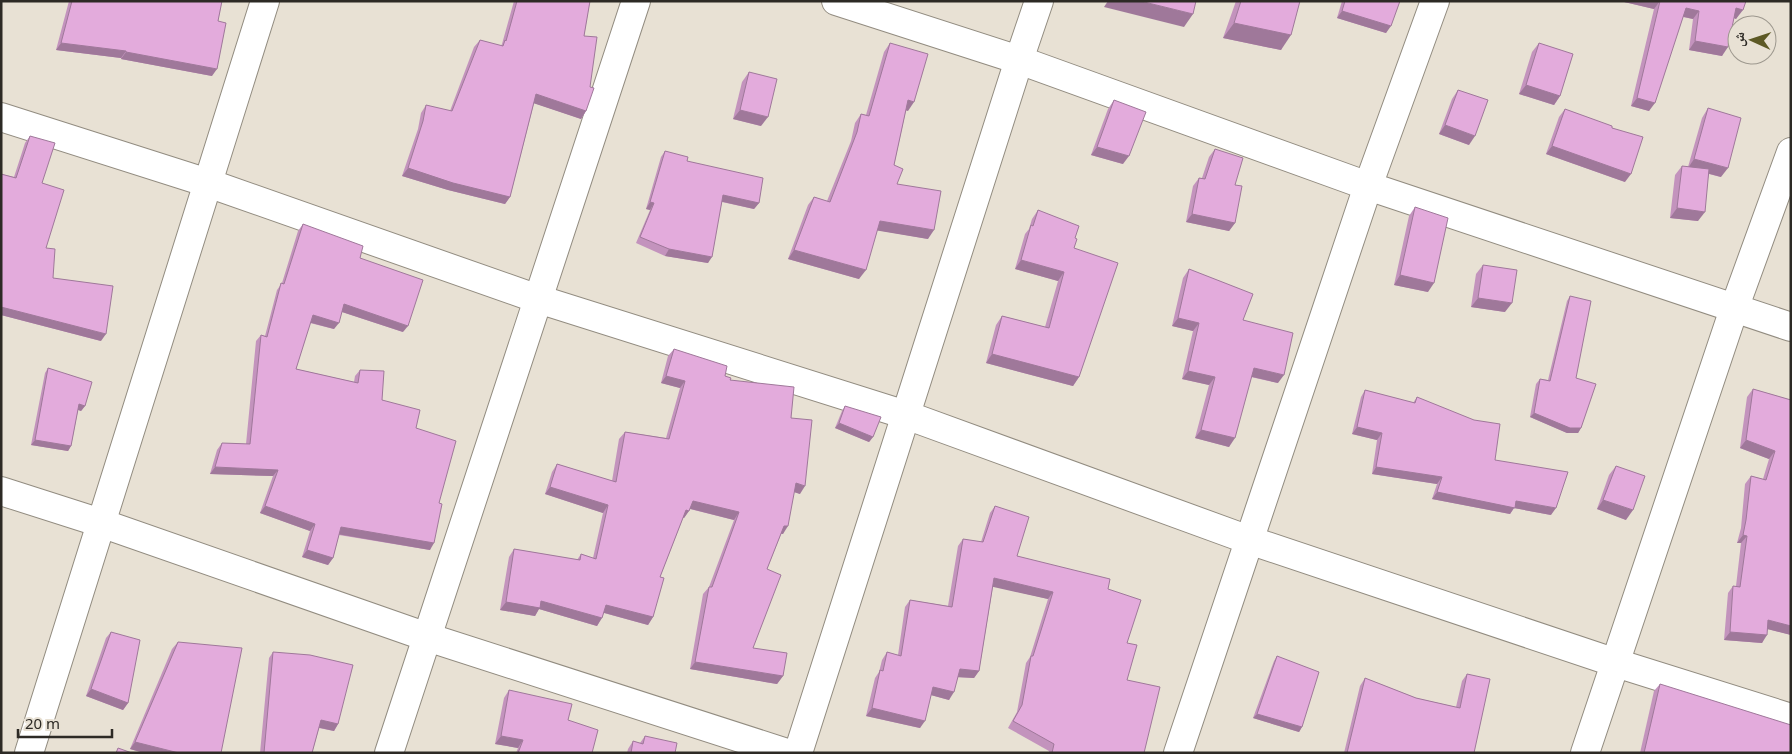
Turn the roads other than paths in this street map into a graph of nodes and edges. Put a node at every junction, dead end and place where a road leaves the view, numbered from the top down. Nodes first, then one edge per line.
1 (265, 1) edge
2 (636, 1) edge
3 (836, 1) edge
4 (1039, 1) edge
5 (1435, 1) edge
6 (1019, 60) junction
7 (1, 117) edge
8 (1791, 152) edge
9 (208, 183) junction
10 (1368, 186) junction
11 (538, 299) junction
12 (1734, 309) junction
13 (1791, 327) edge
14 (906, 416) junction
15 (1, 491) edge
16 (101, 523) junction
17 (1249, 540) junction
18 (427, 637) junction
19 (1616, 663) junction
20 (1791, 718) edge
21 (29, 753) edge
22 (389, 753) edge
23 (787, 753) edge
24 (798, 753) edge
25 (1178, 753) edge
26 (1586, 753) edge

1 - 9 street
2 - 11 street
3 - 6 street
4 - 6 street
5 - 10 street
6 - 10 street
6 - 14 street
7 - 9 street
8 - 12 street
9 - 11 street
9 - 16 street
10 - 12 street
10 - 17 street
11 - 14 street
11 - 18 street
12 - 13 street
12 - 19 street
14 - 17 street
14 - 24 street
15 - 16 street
16 - 18 street
16 - 21 street
17 - 19 street
17 - 25 street
18 - 22 street
18 - 23 street
19 - 20 street
19 - 26 street

